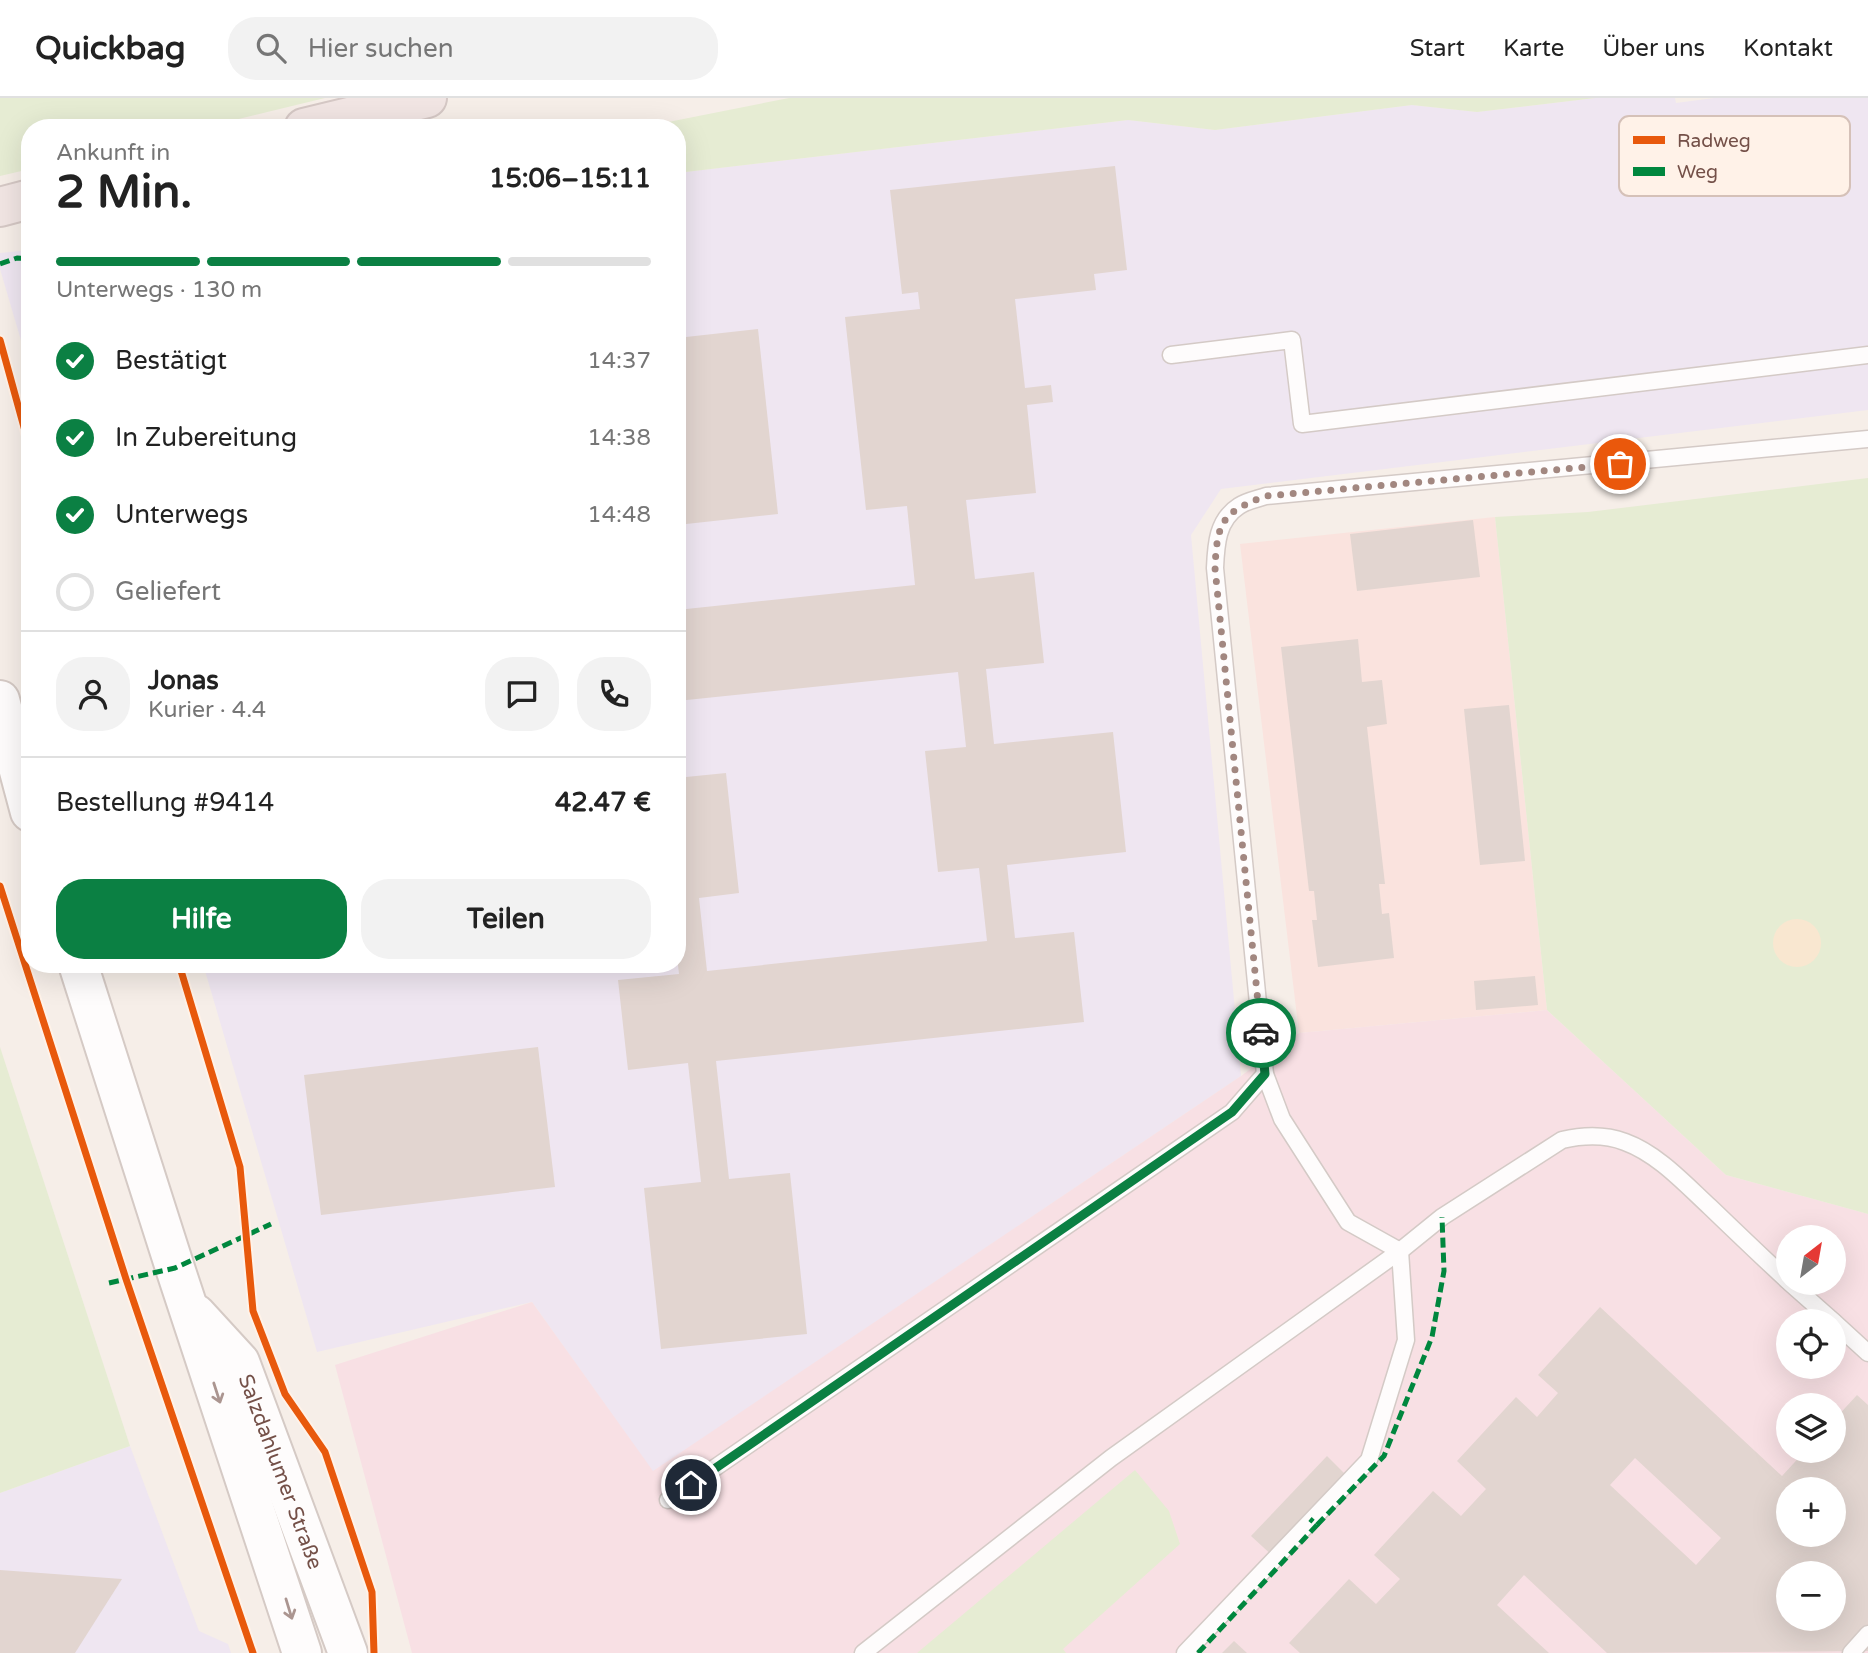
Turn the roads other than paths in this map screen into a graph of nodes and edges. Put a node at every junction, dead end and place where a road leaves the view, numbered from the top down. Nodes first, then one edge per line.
1 (427, 98) edge
2 (341, 119) edge
3 (21, 201) edge
4 (0, 207) edge
5 (1171, 355) dead end
6 (1868, 355) edge
7 (1868, 439) edge
8 (0, 700) edge
9 (21, 778) edge
10 (81, 973) edge
11 (1265, 1074) junction
12 (1400, 1251) junction
13 (1776, 1270) edge
14 (1803, 1295) edge
15 (188, 1305) junction
16 (1819, 1309) edge
17 (1846, 1334) edge
18 (1868, 1353) edge
19 (668, 1500) dead end
20 (1868, 1634) edge
21 (302, 1653) edge
22 (348, 1653) edge
23 (863, 1653) edge
24 (1185, 1653) edge
25 (1851, 1653) edge

1 - 2 highway
3 - 4 highway
5 - 6 lane
7 - 11 lane
8 - 9 main road
10 - 15 main road, Salzdahlumer Straße
11 - 12 lane
11 - 19 lane
12 - 13 lane
12 - 23 lane
12 - 24 lane
14 - 16 lane
15 -> 21 main road, Salzdahlumer Straße
15 - 22 main road, Salzdahlumer Straße
17 - 18 lane
20 - 25 lane

